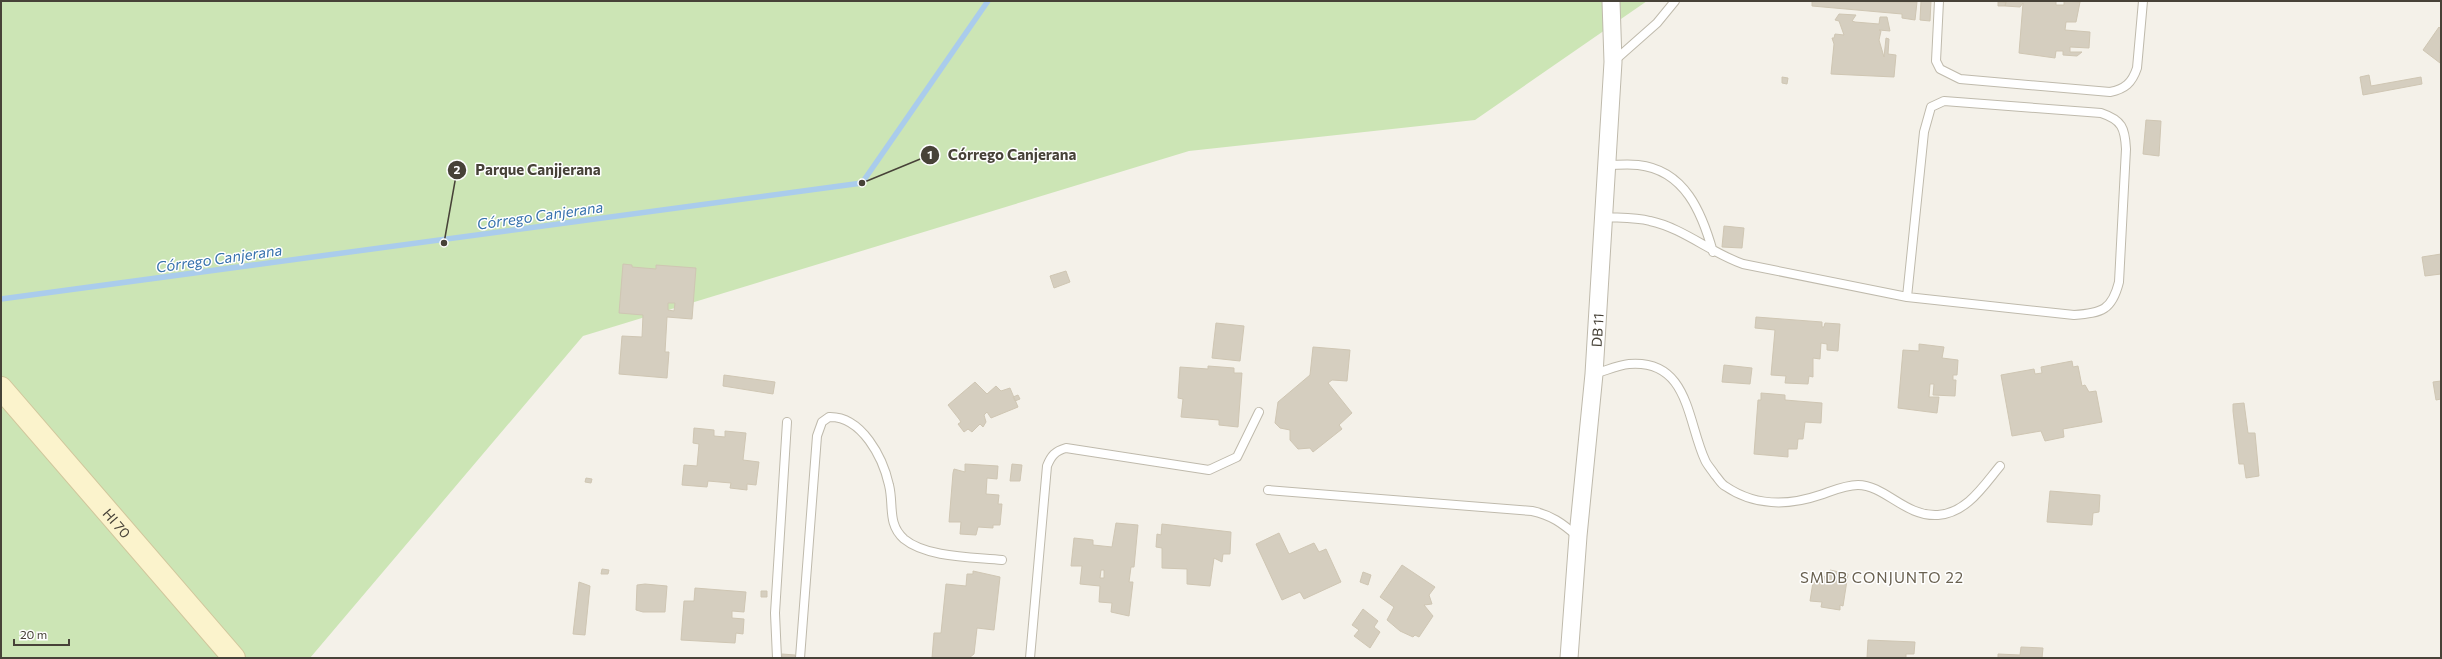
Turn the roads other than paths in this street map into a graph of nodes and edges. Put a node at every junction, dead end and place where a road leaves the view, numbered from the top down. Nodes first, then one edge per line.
1 (1611, 1) edge
2 (1675, 1) edge
3 (1939, 1) edge
4 (2143, 1) edge
5 (1613, 62) junction
6 (1607, 165) junction
7 (1604, 217) junction
8 (1713, 252) junction
9 (1907, 297) junction
10 (1594, 374) junction
11 (1, 388) edge
12 (1259, 412) dead end
13 (787, 422) dead end
14 (2000, 466) dead end
15 (1268, 490) dead end
16 (1578, 536) junction
17 (1002, 560) dead end
18 (234, 658) edge
19 (777, 658) edge
20 (800, 658) edge
21 (1030, 658) edge
22 (1569, 658) edge

1 - 5 street, DB 11
2 - 5 lane
3 - 4 lane
5 - 6 street, DB 11
6 - 7 street, DB 11
6 - 8 lane
7 - 8 lane
7 - 10 street, DB 11
8 - 9 lane
9 - 9 lane
10 - 14 lane
10 - 16 street, DB 11
11 - 18 street, HI 70
12 - 21 lane
13 - 19 lane
15 - 16 lane
16 - 22 street, DB 11
17 - 20 lane

